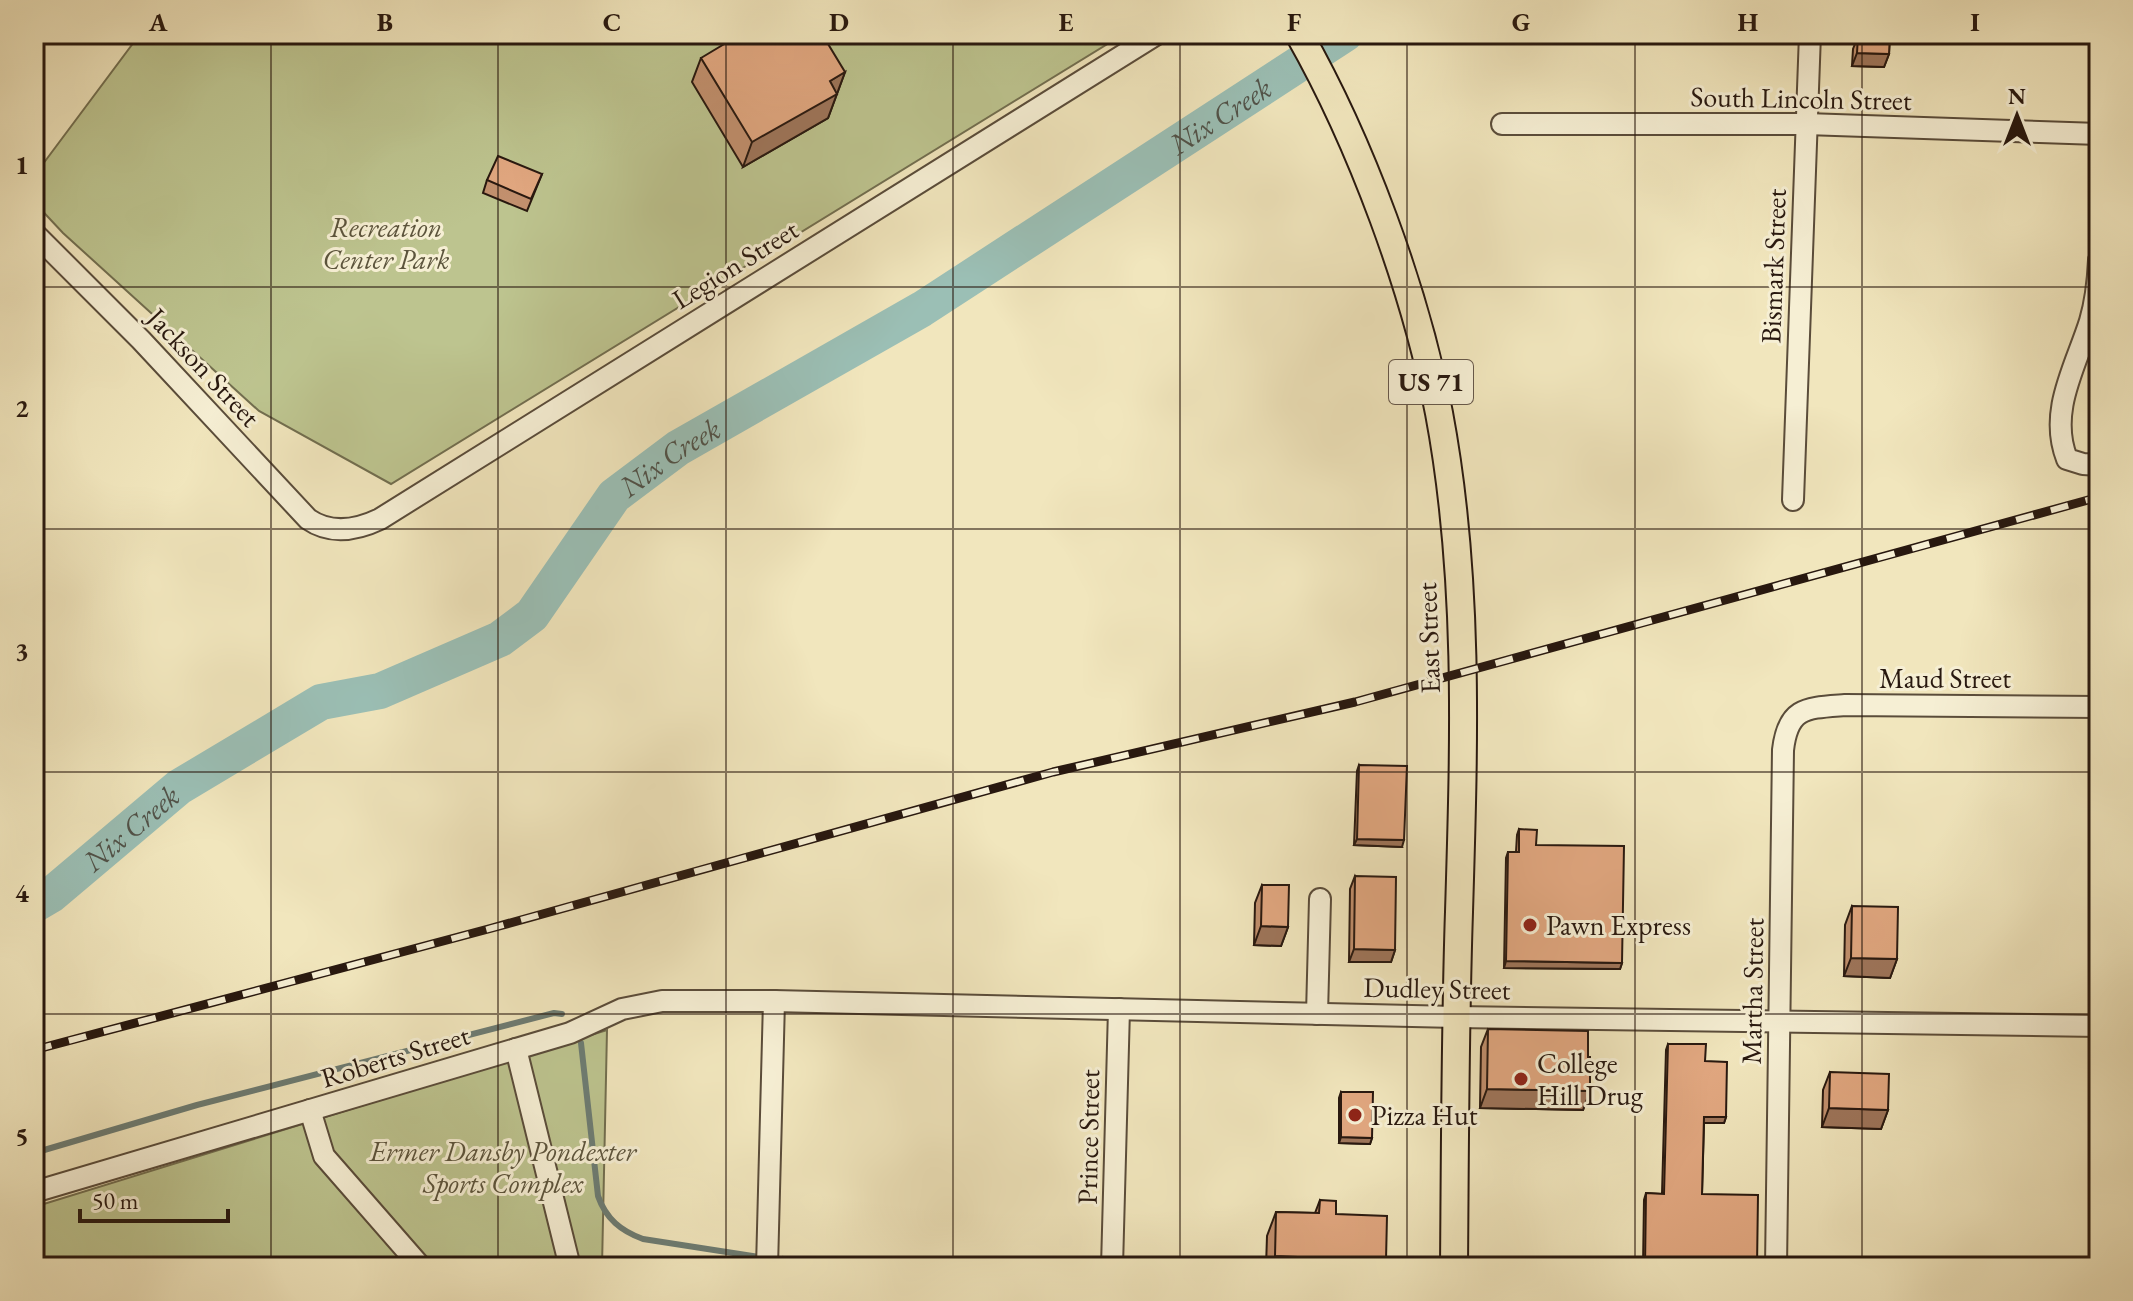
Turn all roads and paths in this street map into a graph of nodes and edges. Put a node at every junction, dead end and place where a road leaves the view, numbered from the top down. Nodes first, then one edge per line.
1 (1157, 34) edge
2 (1299, 34) edge
3 (1810, 34) edge
4 (1502, 124) dead end
5 (1806, 124) junction
6 (2099, 134) edge
7 (34, 233) edge
8 (2099, 260) edge
9 (2099, 465) edge
10 (1793, 500) dead end
11 (338, 529) joint
12 (2099, 707) edge
13 (1793, 717) joint
14 (1320, 899) dead end
15 (774, 1001) junction
16 (1119, 1009) junction
17 (1317, 1014) junction
18 (1456, 1017) junction
19 (1779, 1022) junction
20 (2099, 1026) edge
21 (516, 1049) junction
22 (310, 1110) junction
23 (34, 1192) edge
24 (421, 1267) edge
25 (570, 1267) edge
26 (767, 1267) edge
27 (1112, 1267) edge
28 (1454, 1267) edge
29 (1776, 1267) edge

1 - 11 street, Legion Street
2 - 18 main road, East Street / US 71
3 - 5 street, Bismark Street
4 - 5 street, South Lincoln Street
5 - 6 street, South Lincoln Street
5 - 10 street, Bismark Street
7 - 11 street, Jackson Street
8 - 9 street
12 - 13 street, Maud Street
13 - 19 street, Martha Street
14 - 17 street
15 - 16 street, Dudley Street
15 - 21 street, Roberts Street
15 - 26 street
16 - 17 street, Dudley Street
16 - 27 street, Prince Street
17 - 18 street, Dudley Street
18 - 19 street, Dudley Street
18 - 28 main road, East Street / US 71
19 - 20 street, Dudley Street
19 - 29 street, Martha Street
21 - 22 street, Roberts Street
21 - 25 street
22 - 23 street, Roberts Street
22 - 24 street

